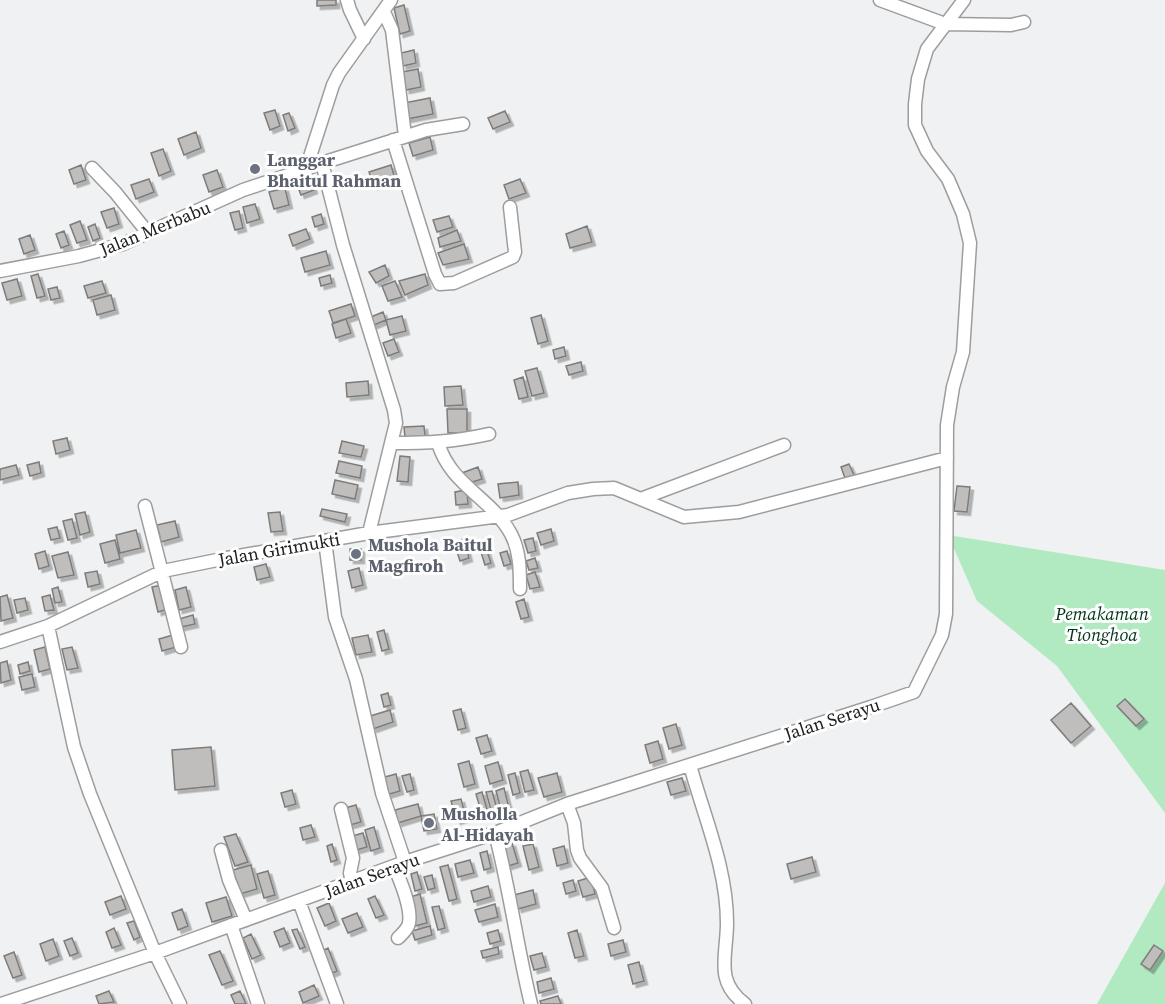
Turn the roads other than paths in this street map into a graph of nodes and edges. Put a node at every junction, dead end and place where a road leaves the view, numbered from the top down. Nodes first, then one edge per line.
1 (347, 0) edge
2 (391, 0) edge
3 (880, 0) edge
4 (964, 0) edge
5 (384, 12) junction
6 (1024, 22) dead end
7 (945, 24) junction
8 (364, 39) junction
9 (463, 124) dead end
10 (405, 136) junction
11 (393, 140) junction
12 (322, 164) junction
13 (92, 168) dead end
14 (306, 169) junction
15 (510, 207) dead end
16 (148, 233) junction
17 (0, 271) edge
18 (489, 434) dead end
19 (391, 443) junction
20 (438, 443) junction
21 (784, 445) dead end
22 (947, 458) junction
23 (643, 498) junction
24 (145, 506) dead end
25 (499, 516) junction
26 (369, 533) junction
27 (325, 542) junction
28 (163, 571) junction
29 (520, 589) dead end
30 (48, 626) junction
31 (0, 642) edge
32 (181, 647) dead end
33 (690, 765) junction
34 (567, 804) junction
35 (340, 809) dead end
36 (495, 833) junction
37 (221, 850) dead end
38 (400, 864) junction
39 (352, 882) junction
40 (299, 901) junction
41 (246, 920) junction
42 (231, 925) junction
43 (614, 928) dead end
44 (398, 938) dead end
45 (155, 954) junction
46 (1, 1000) edge
47 (180, 1004) edge
48 (258, 1004) edge
49 (337, 1004) edge
50 (531, 1004) edge
51 (745, 1004) edge

1 - 8 street
2 - 5 street
3 - 7 street
4 - 7 street
5 - 8 street
5 - 10 street
6 - 7 street
7 - 22 street
8 - 14 street
9 - 10 street, Jalan Merbabu
10 - 11 street, Jalan Merbabu
11 - 12 street, Jalan Merbabu
11 - 15 street
12 - 14 street, Jalan Merbabu
12 - 19 street
13 - 16 street
14 - 16 street, Jalan Merbabu
16 - 17 street, Jalan Merbabu
18 - 20 street
19 - 20 street
19 - 26 street
20 - 25 street
21 - 23 street
22 - 23 street, Jalan Girimukti
22 - 33 street, Jalan Serayu
23 - 25 street, Jalan Girimukti
24 - 28 street
25 - 26 street, Jalan Girimukti
25 - 29 street
26 - 27 street, Jalan Girimukti
27 - 28 street, Jalan Girimukti
27 - 38 street
28 - 30 street, Jalan Girimukti
28 - 32 street
30 - 31 street, Jalan Girimukti
30 - 45 street
33 - 34 street, Jalan Serayu
33 - 51 street
34 - 36 street, Jalan Serayu
34 - 43 street
35 - 39 street
36 - 38 street, Jalan Serayu
36 - 50 street
37 - 41 street
38 - 39 street, Jalan Serayu
38 - 44 street
39 - 40 street, Jalan Serayu
40 - 41 street, Jalan Serayu
40 - 49 street
41 - 42 street, Jalan Serayu
42 - 45 street, Jalan Serayu
42 - 48 street
45 - 46 street, Jalan Serayu
45 - 47 street

